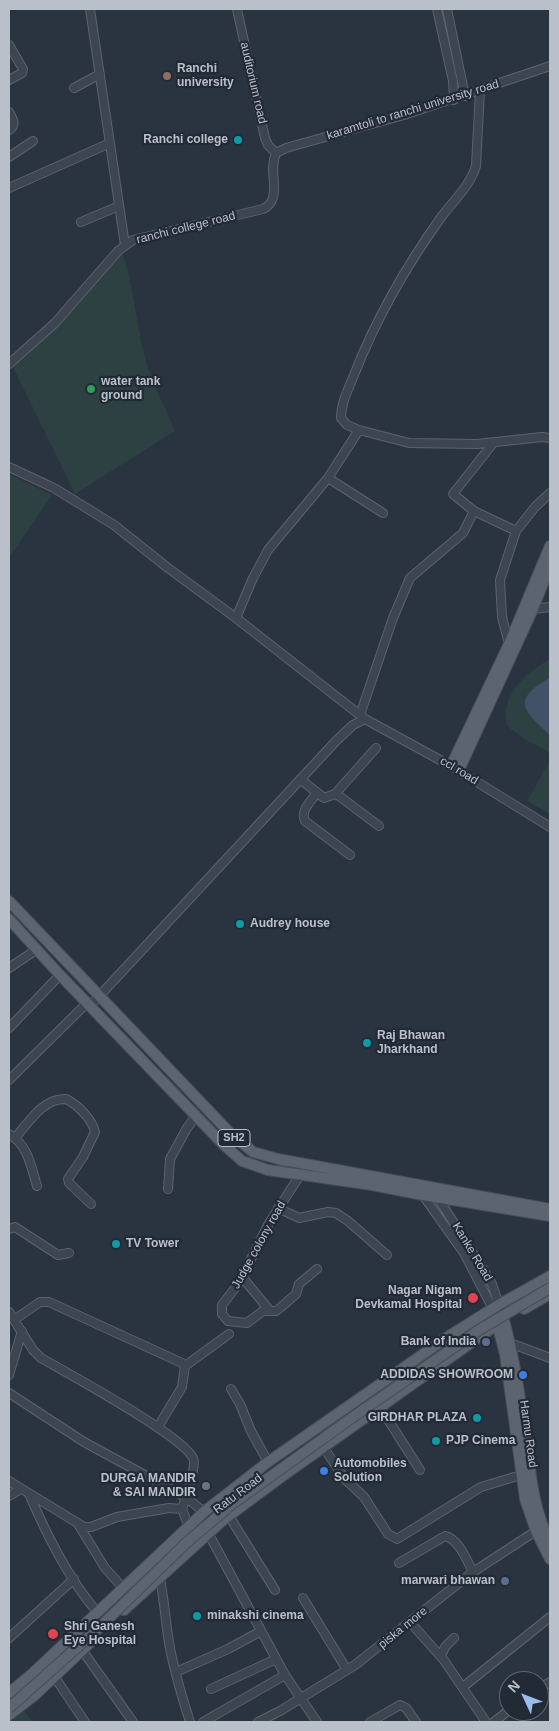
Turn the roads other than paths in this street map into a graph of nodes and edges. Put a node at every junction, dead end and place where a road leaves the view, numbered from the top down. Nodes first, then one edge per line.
1 (90, 9) edge
2 (237, 9) edge
3 (437, 9) edge
4 (447, 9) edge
5 (9, 45) edge
6 (550, 66) edge
7 (100, 74) junction
8 (9, 80) edge
9 (74, 88) dead end
10 (480, 90) junction
11 (465, 96) junction
12 (454, 100) junction
13 (9, 112) edge
14 (9, 130) edge
15 (33, 141) dead end
16 (110, 143) junction
17 (276, 153) junction
18 (9, 157) edge
19 (9, 188) edge
20 (119, 206) junction
21 (81, 222) dead end
22 (125, 245) junction
23 (9, 364) edge
24 (358, 430) junction
25 (550, 438) edge
26 (494, 442) junction
27 (9, 467) edge
28 (328, 478) junction
29 (550, 493) edge
30 (474, 511) junction
31 (384, 513) dead end
32 (516, 531) junction
33 (550, 546) edge
34 (550, 565) edge
35 (529, 607) junction
36 (550, 607) edge
37 (236, 618) junction
38 (509, 644) junction
39 (362, 717) junction
40 (376, 748) dead end
41 (455, 768) junction
42 (300, 779) junction
43 (316, 794) junction
44 (335, 794) junction
45 (379, 826) dead end
46 (550, 827) edge
47 (350, 855) dead end
48 (9, 901) edge
49 (9, 919) edge
50 (36, 950) junction
51 (9, 968) edge
52 (60, 975) junction
53 (99, 996) junction
54 (89, 1004) junction
55 (9, 1028) edge
56 (9, 1080) edge
57 (196, 1116) junction
58 (12, 1136) edge
59 (300, 1175) junction
60 (415, 1185) junction
61 (37, 1186) dead end
62 (432, 1188) junction
63 (168, 1189) dead end
64 (423, 1195) junction
65 (438, 1198) junction
66 (91, 1204) dead end
67 (278, 1208) junction
68 (550, 1209) edge
69 (550, 1216) edge
70 (9, 1229) edge
71 (69, 1252) dead end
72 (387, 1255) dead end
73 (316, 1269) dead end
74 (550, 1276) edge
75 (243, 1278) junction
76 (550, 1280) edge
77 (550, 1288) edge
78 (550, 1294) edge
79 (496, 1306) junction
80 (270, 1311) junction
81 (9, 1312) edge
82 (14, 1320) junction
83 (501, 1322) junction
84 (22, 1331) junction
85 (229, 1334) dead end
86 (510, 1343) junction
87 (16, 1352) junction
88 (550, 1358) edge
89 (9, 1359) edge
90 (185, 1366) junction
91 (9, 1376) edge
92 (232, 1390) dead end
93 (9, 1393) edge
94 (380, 1407) junction
95 (158, 1428) junction
96 (324, 1448) junction
97 (268, 1462) junction
98 (420, 1470) dead end
99 (521, 1475) junction
100 (9, 1481) edge
101 (21, 1489) junction
102 (28, 1494) junction
103 (9, 1496) edge
104 (187, 1498) junction
105 (218, 1502) junction
106 (182, 1509) junction
107 (201, 1515) junction
108 (229, 1516) junction
109 (78, 1524) junction
110 (188, 1527) junction
111 (540, 1529) junction
112 (208, 1532) junction
113 (550, 1542) edge
114 (153, 1559) junction
115 (550, 1559) edge
116 (399, 1563) dead end
117 (473, 1572) junction
118 (159, 1577) junction
119 (74, 1579) junction
120 (123, 1588) junction
121 (275, 1590) dead end
122 (303, 1598) dead end
123 (97, 1612) junction
124 (550, 1617) edge
125 (410, 1622) junction
126 (261, 1631) junction
127 (9, 1638) edge
128 (454, 1638) dead end
129 (82, 1650) junction
130 (276, 1658) junction
131 (443, 1659) junction
132 (347, 1670) junction
133 (176, 1672) junction
134 (285, 1675) junction
135 (54, 1676) junction
136 (463, 1687) junction
137 (211, 1689) dead end
138 (9, 1693) edge
139 (300, 1698) junction
140 (9, 1699) edge
141 (9, 1708) edge
142 (9, 1715) edge
143 (85, 1722) edge
144 (133, 1722) edge
145 (190, 1722) edge
146 (203, 1722) edge
147 (258, 1722) edge
148 (317, 1722) edge
149 (370, 1722) edge
150 (416, 1722) edge
151 (486, 1722) edge

1 - 7 street
2 - 17 street, auditorium road
3 - 12 street
4 - 11 street
5 - 8 street
6 - 10 street, karamtoli to ranchi university road
7 - 9 street
7 - 16 street
10 - 11 street, karamtoli to ranchi university road
10 - 24 street
11 - 12 street, karamtoli to ranchi university road
12 - 17 street, karamtoli to ranchi university road
13 - 14 street
15 - 18 street
16 - 19 street
16 - 20 street
17 - 22 street, ranchi college road
20 - 21 street
20 - 22 street
22 - 23 street, ranchi college road
24 - 26 street
24 - 28 street
25 - 26 street
26 - 30 street
27 - 37 street, ccl road
28 - 31 street
28 - 37 street
29 - 32 street
30 - 32 street
30 - 39 street
32 - 38 street
33 - 35 main road
34 - 35 main road
35 - 36 street
35 - 38 main road
35 - 41 main road
37 - 39 street, ccl road
38 - 41 main road
39 - 41 street, ccl road
39 - 42 street
40 - 44 street
41 - 46 street, ccl road
42 - 43 street
42 - 53 street
43 - 44 street
43 - 47 street
44 - 45 street
48 - 53 main road, SH2
49 - 50 main road, SH2
50 - 51 street
50 - 52 main road, SH2
52 - 54 main road, SH2
52 - 55 street
53 - 54 street
53 - 60 main road, SH2
54 - 56 street
54 - 57 main road, SH2
57 - 59 main road, SH2
57 - 63 street
58 - 61 street
58 - 66 street
59 - 64 main road, SH2
59 - 67 street, Judge colony road
60 - 62 main road, SH2
60 - 64 street, Kanke Road
62 - 65 street, Kanke Road
62 - 68 main road, SH2
64 - 65 main road, SH2
64 - 79 street, Kanke Road
65 - 69 main road, SH2
65 - 79 street, Kanke Road
67 - 72 street
67 - 75 street, Judge colony road
70 - 71 street
73 - 80 street, Judge colony road
74 - 79 main road, Ratu Road
75 - 80 street
75 - 80 street, Judge colony road
76 - 140 main road
77 - 141 main road, bridge
78 - 83 main road, Ratu Road
79 - 83 main road, Harmu Road
79 - 97 main road, Ratu Road
81 - 82 street
82 - 84 street
82 - 90 street
83 - 86 main road, Harmu Road
83 - 94 main road, Ratu Road
83 - 99 main road, Harmu Road
84 - 87 street
84 - 95 street
85 - 90 street
86 - 88 street
86 - 111 main road, Harmu Road
87 - 89 street
87 - 91 street
90 - 95 street
92 - 97 street
93 - 104 street
94 - 96 main road, Ratu Road
94 - 98 street
95 - 104 street
96 - 99 street
96 - 108 main road, Ratu Road
97 - 105 main road, Ratu Road
99 - 111 main road, Harmu Road
100 - 101 street
101 - 102 street
101 - 103 street
102 - 109 street
102 - 119 street
104 - 106 street
104 - 107 street
105 - 107 main road, Ratu Road
105 - 108 street
106 - 109 street
106 - 110 street
107 - 110 main road, Ratu Road
107 - 112 street
108 - 112 main road, Ratu Road
108 - 121 street
109 - 120 street
110 - 114 main road, Ratu Road
111 - 113 main road, Harmu Road
111 - 115 main road, Harmu Road
111 - 117 street, piska more
112 - 118 main road, Ratu Road
112 - 126 street
114 - 118 street
114 - 120 main road, Ratu Road
116 - 117 street
117 - 125 street, piska more
118 - 129 main road, Ratu Road
118 - 133 street
119 - 123 street
119 - 127 street
120 - 123 main road, Ratu Road
122 - 132 street
123 - 138 main road, Ratu Road
124 - 136 street
125 - 131 street
125 - 132 street, piska more
126 - 130 street
126 - 133 street
128 - 131 street
129 - 135 main road, Ratu Road
129 - 144 street
130 - 134 street
130 - 137 street
131 - 136 street
132 - 139 street, piska more
133 - 145 street
134 - 139 street
134 - 146 street
135 - 142 main road, Ratu Road
135 - 143 street
136 - 151 street
139 - 147 street, piska more
139 - 148 street
149 - 150 street

